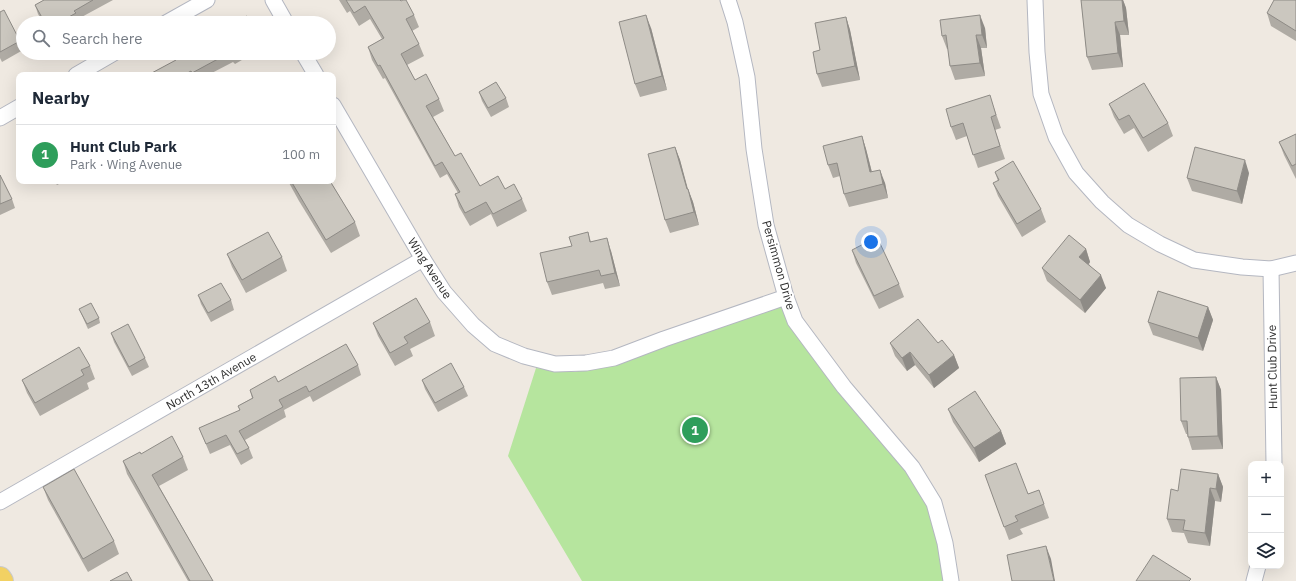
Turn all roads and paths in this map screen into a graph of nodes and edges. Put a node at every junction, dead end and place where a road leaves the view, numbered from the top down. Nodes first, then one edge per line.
1 (207, 0) edge
2 (272, 0) edge
3 (728, 0) edge
4 (1035, 0) edge
5 (178, 16) edge
6 (282, 16) edge
7 (102, 60) edge
8 (307, 60) edge
9 (81, 72) edge
10 (314, 72) edge
11 (16, 110) edge
12 (336, 110) edge
13 (0, 118) edge
14 (423, 259) junction
15 (1296, 263) edge
16 (1271, 269) junction
17 (786, 297) junction
18 (1274, 461) edge
19 (0, 502) edge
20 (1257, 569) edge
21 (0, 578) edge
22 (2, 581) edge
23 (951, 581) edge
24 (1254, 581) edge

1 - 5 street
2 - 6 street
3 - 17 street, Persimmon Drive
4 - 16 street
7 - 9 street
8 - 10 street
11 - 13 street
12 - 14 street, Wing Avenue
14 - 17 street, Wing Avenue
14 - 19 street, North 13th Avenue
15 - 16 street
16 - 18 street, Hunt Club Drive
17 - 23 street, Persimmon Drive
20 - 24 street
21 - 22 main road

